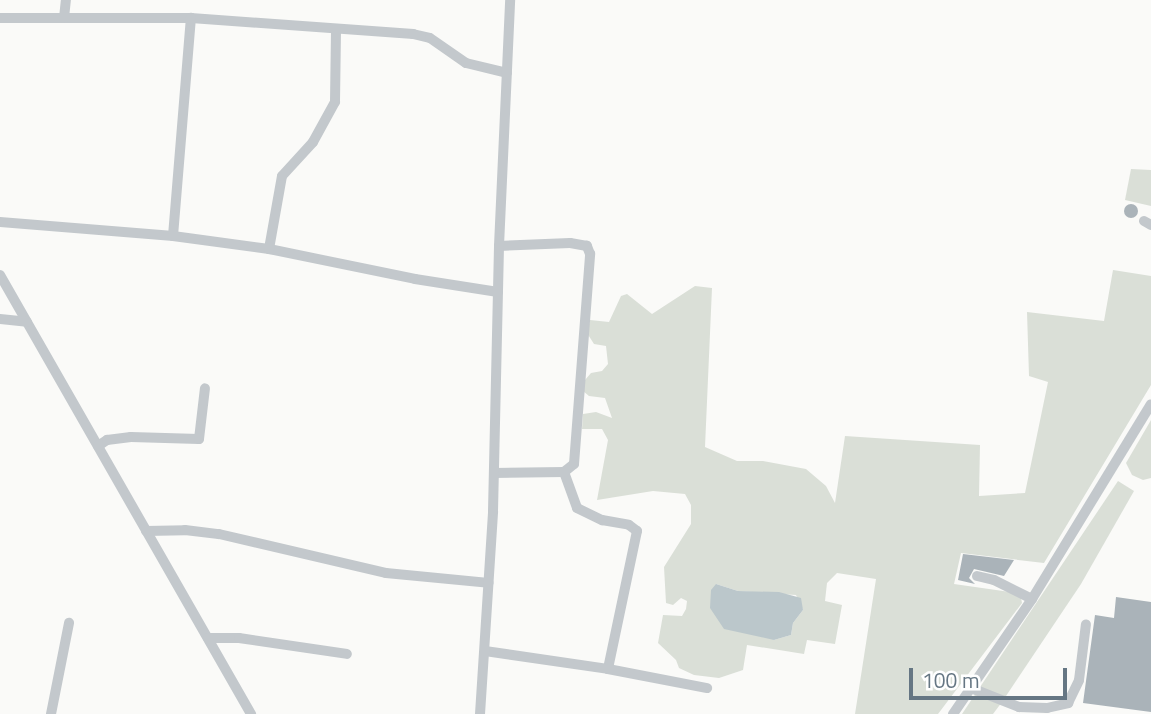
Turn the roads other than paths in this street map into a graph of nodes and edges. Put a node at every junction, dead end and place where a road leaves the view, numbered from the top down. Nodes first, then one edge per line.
1 (66, 0) edge
2 (510, 0) edge
3 (0, 18) edge
4 (64, 18) junction
5 (191, 18) junction
6 (336, 29) junction
7 (507, 73) junction
8 (0, 222) edge
9 (173, 236) junction
10 (499, 246) junction
11 (269, 249) junction
12 (0, 275) edge
13 (498, 292) junction
14 (0, 319) edge
15 (27, 322) junction
16 (205, 388) dead end
17 (1151, 404) edge
18 (98, 446) junction
19 (564, 472) junction
20 (494, 473) junction
21 (146, 531) junction
22 (978, 576) dead end
23 (489, 583) junction
24 (1032, 599) junction
25 (69, 623) dead end
26 (1086, 624) dead end
27 (208, 638) junction
28 (485, 652) junction
29 (347, 654) dead end
30 (608, 669) junction
31 (707, 688) dead end
32 (975, 690) junction
33 (51, 714) edge
34 (251, 714) edge
35 (480, 714) edge
36 (953, 714) edge

1 - 4 street
2 - 7 street
3 - 4 street
4 - 5 street
5 - 6 street
5 - 9 street
6 - 7 street
6 - 11 street
7 - 10 street
8 - 9 street
9 - 11 street
10 - 13 street
10 - 19 street
11 - 13 street
12 - 15 street
13 - 20 street
14 - 15 street
15 - 18 street
16 - 18 street
17 - 24 street
18 - 21 street
19 - 20 street
19 - 30 street
20 - 23 street
21 - 23 street
21 - 27 street
22 - 24 street
23 - 28 street
24 - 32 street
25 - 33 street
26 - 32 street
27 - 29 street
27 - 34 street
28 - 30 street
28 - 35 street
30 - 31 street
32 - 36 street

